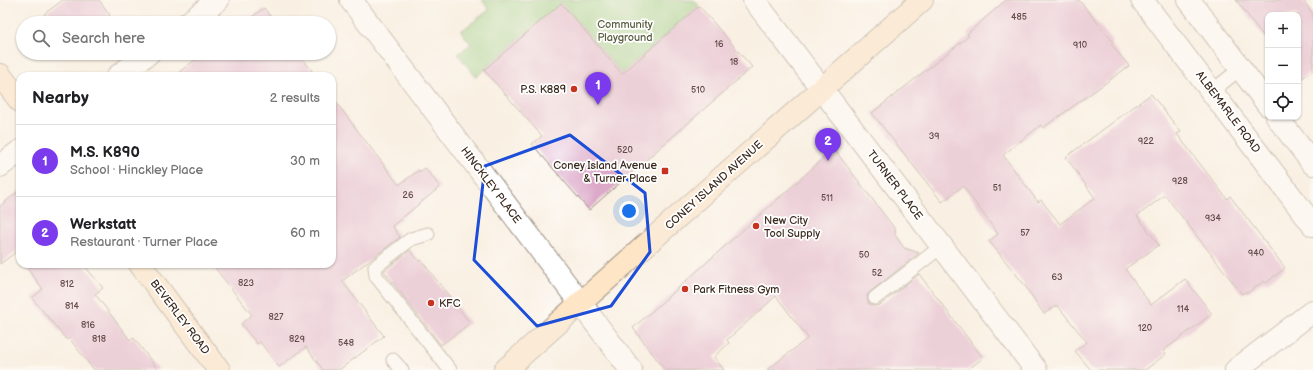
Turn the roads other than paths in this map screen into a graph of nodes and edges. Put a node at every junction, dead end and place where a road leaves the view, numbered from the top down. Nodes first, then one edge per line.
1 (218, 0) edge
2 (351, 0) edge
3 (754, 0) edge
4 (922, 0) edge
5 (1142, 0) edge
6 (1189, 0) edge
7 (197, 16) edge
8 (140, 60) edge
9 (1240, 69) junction
10 (123, 72) edge
11 (0, 75) edge
12 (822, 89) junction
13 (1212, 91) junction
14 (16, 96) edge
15 (1265, 101) edge
16 (1279, 120) edge
17 (16, 154) edge
18 (1313, 164) edge
19 (0, 166) edge
20 (1313, 225) edge
21 (428, 234) dead end
22 (942, 246) junction
23 (143, 268) edge
24 (875, 298) dead end
25 (580, 303) junction
26 (1313, 311) edge
27 (393, 360) dead end
28 (215, 368) edge
29 (402, 370) edge
30 (450, 370) edge
31 (505, 370) edge
32 (632, 370) edge
33 (1036, 370) edge
34 (1236, 370) edge

1 - 7 street
2 - 25 street, HINCKLEY PLACE
3 - 12 street, TURNER PLACE
4 - 12 main road, CONEY ISLAND AVENUE
5 - 13 street, ALBEMARLE ROAD
6 - 9 street
8 - 10 street
9 - 13 lane
9 - 15 street
11 - 14 main road
12 - 22 street, TURNER PLACE
12 - 25 main road, CONEY ISLAND AVENUE
13 - 20 street, ALBEMARLE ROAD
16 - 18 street
17 - 19 street
21 - 30 lane
22 - 24 lane
22 - 33 street, TURNER PLACE
23 - 28 main road, BEVERLEY ROAD
25 - 31 main road, CONEY ISLAND AVENUE
25 - 32 street, HINCKLEY PLACE
26 - 34 street
27 - 29 lane

